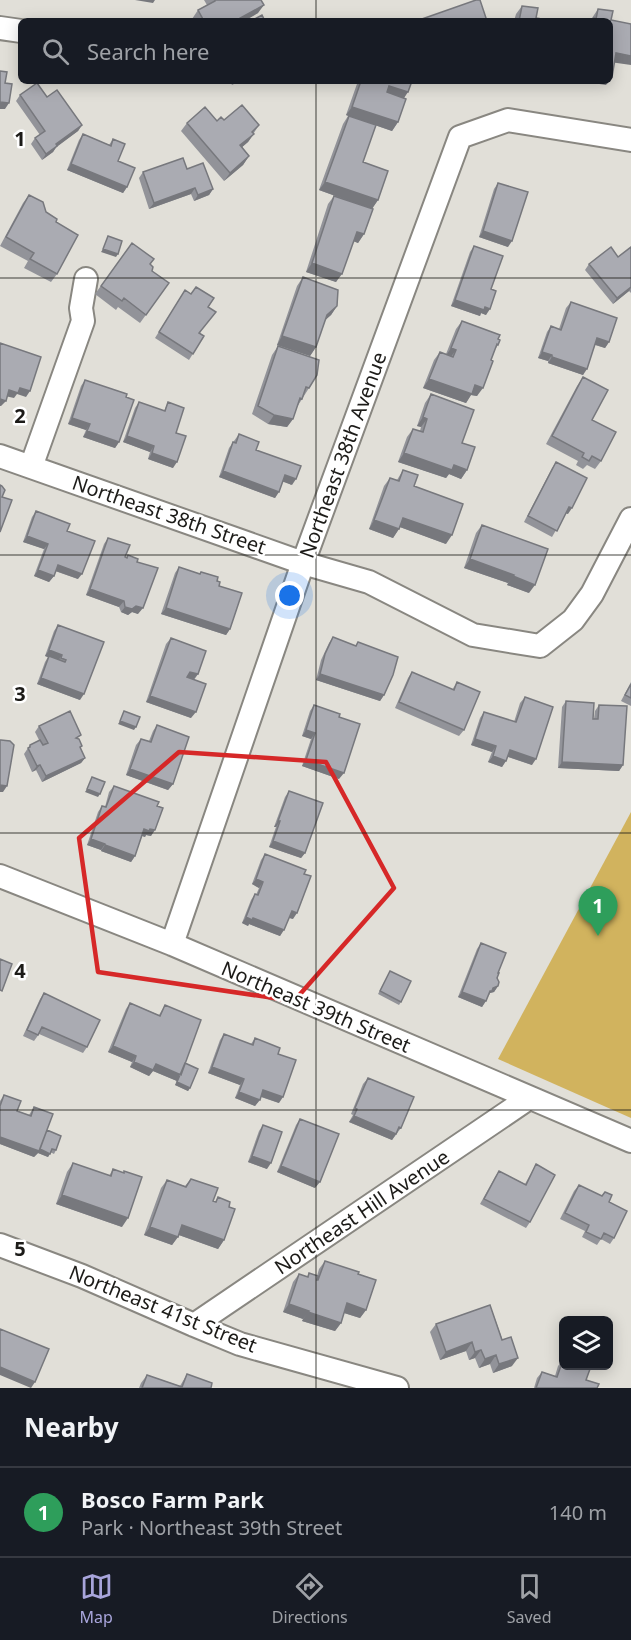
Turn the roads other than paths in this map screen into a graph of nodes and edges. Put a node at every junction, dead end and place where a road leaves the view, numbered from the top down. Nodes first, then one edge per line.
1 (0, 28) edge
2 (18, 31) edge
3 (631, 141) edge
4 (86, 279) dead end
5 (0, 456) edge
6 (31, 466) junction
7 (631, 519) edge
8 (303, 563) junction
9 (0, 876) edge
10 (172, 944) junction
11 (529, 1098) junction
12 (631, 1141) edge
13 (0, 1245) edge
14 (194, 1325) junction
15 (397, 1388) edge

1 - 2 street
3 - 8 street, Northeast 38th Avenue
4 - 6 street
5 - 6 street, Northeast 38th Street
6 - 8 street, Northeast 38th Street
7 - 8 street, Northeast 38th Street
8 - 10 street, Northeast 38th Avenue
9 - 10 street, Northeast 39th Street
10 - 11 street, Northeast 39th Street
11 - 12 street, Northeast 39th Street
11 - 14 street, Northeast Hill Avenue
13 - 14 street, Northeast 41st Street
14 - 15 street, Northeast 41st Street

